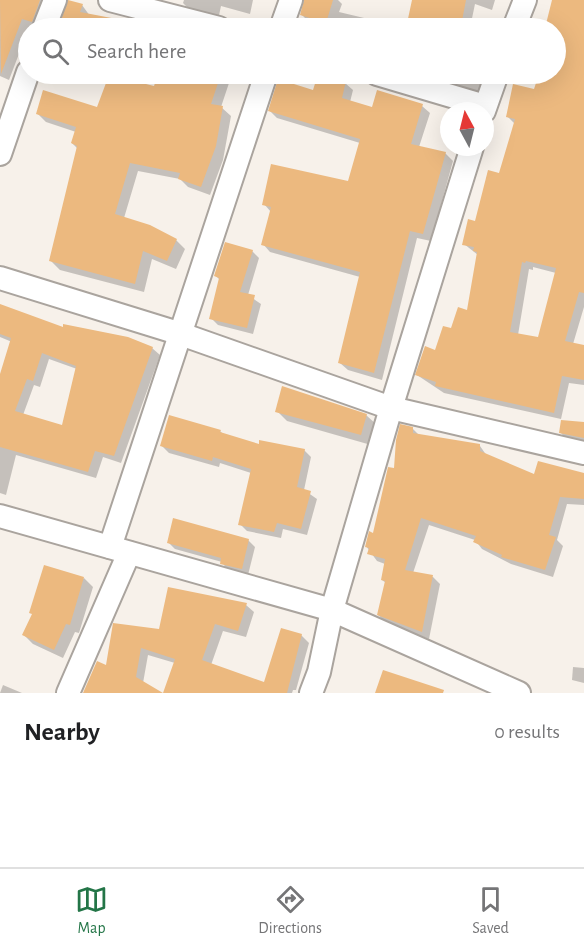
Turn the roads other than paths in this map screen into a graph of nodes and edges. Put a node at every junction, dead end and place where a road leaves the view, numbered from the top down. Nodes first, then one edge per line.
1 (55, 0) edge
2 (110, 0) edge
3 (291, 0) edge
4 (525, 0) edge
5 (48, 18) edge
6 (180, 18) edge
7 (285, 18) edge
8 (518, 18) edge
9 (263, 84) edge
10 (408, 84) edge
11 (493, 84) edge
12 (10, 93) edge
13 (465, 102) edge
14 (486, 102) edge
15 (0, 154) edge
16 (469, 156) edge
17 (0, 278) edge
18 (178, 333) junction
19 (391, 408) junction
20 (584, 453) edge
21 (2, 521) edge
22 (119, 550) junction
23 (332, 610) junction
24 (68, 693) edge
25 (311, 693) edge
26 (519, 693) edge

1 - 5 street
2 - 6 street
3 - 7 street
4 - 8 street
9 - 18 street
10 - 13 street
11 - 14 street
12 - 15 street
16 - 19 street
17 - 18 street
18 - 19 street
18 - 22 street
19 - 20 street
19 - 23 street
21 - 22 street
22 - 23 street
22 - 24 street
23 - 25 street
23 - 26 street

